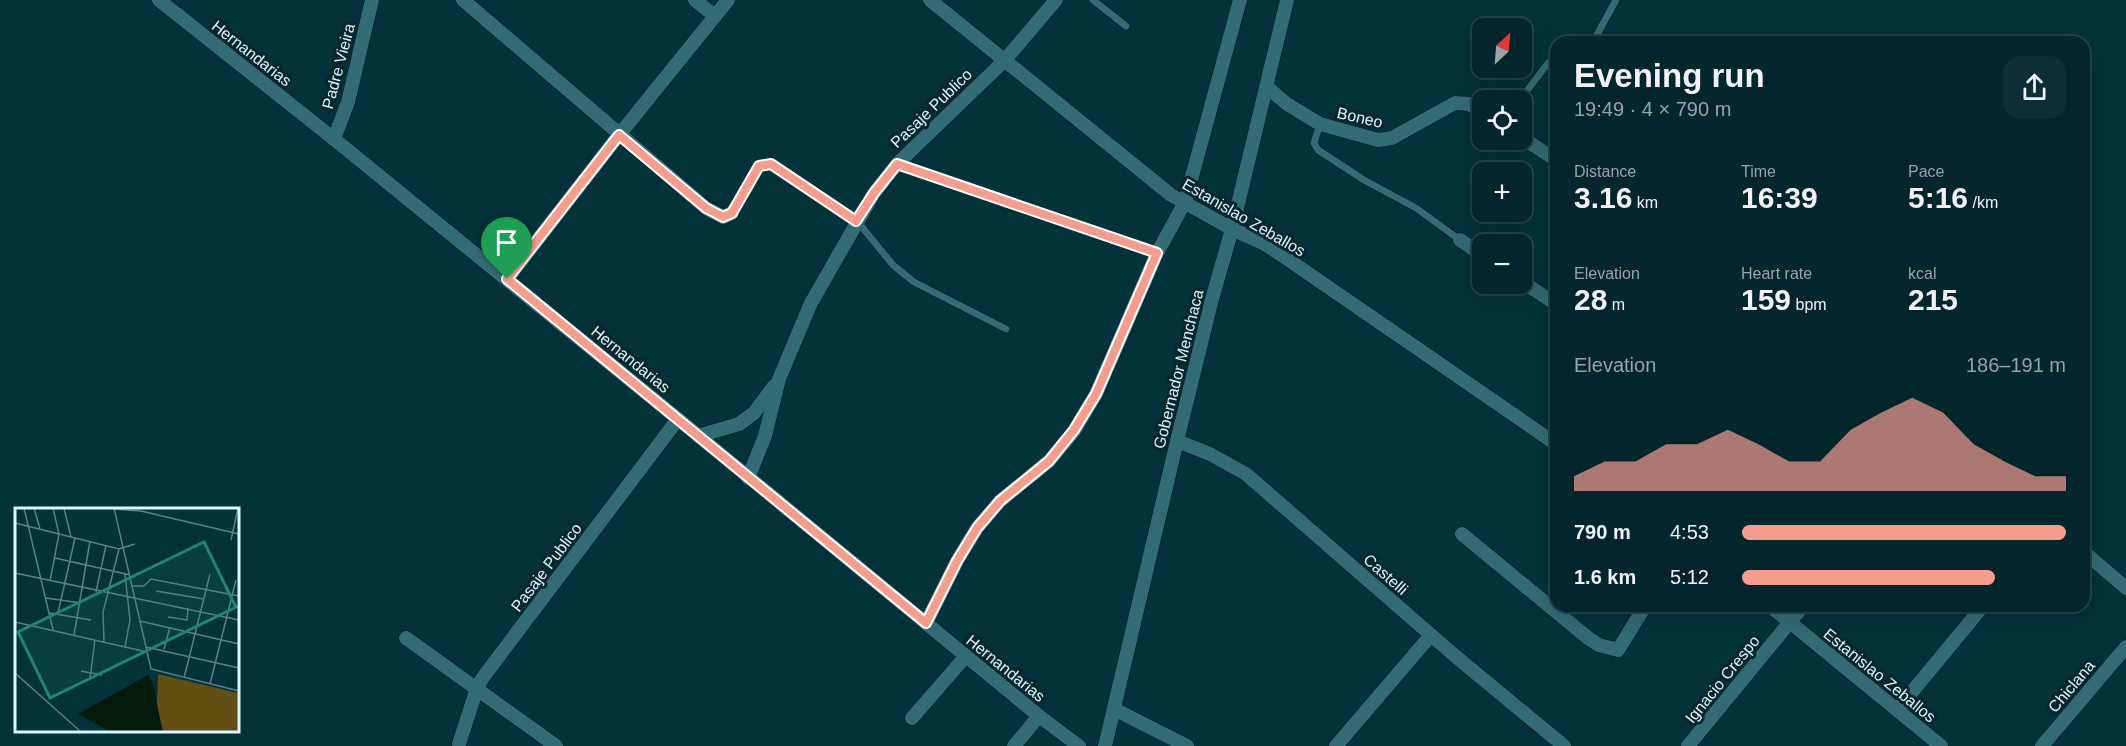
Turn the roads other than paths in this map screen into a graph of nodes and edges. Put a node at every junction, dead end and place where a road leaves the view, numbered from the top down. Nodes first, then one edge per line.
1 (159, 0) edge
2 (372, 0) edge
3 (463, 0) edge
4 (696, 0) edge
5 (728, 0) edge
6 (930, 0) edge
7 (1056, 0) edge
8 (1093, 0) edge
9 (1240, 0) edge
10 (1287, 0) edge
11 (1616, 0) edge
12 (715, 16) junction
13 (1126, 26) dead end
14 (1596, 36) edge
15 (1004, 61) junction
16 (1550, 62) edge
17 (1267, 87) junction
18 (1528, 90) edge
19 (1472, 106) edge
20 (1320, 124) junction
21 (619, 135) junction
22 (334, 139) junction
23 (1532, 144) edge
24 (1550, 155) edge
25 (897, 164) junction
26 (1185, 202) junction
27 (732, 213) joint
28 (856, 221) junction
29 (1232, 229) junction
30 (1460, 240) joint
31 (1472, 248) edge
32 (1157, 253) junction
33 (507, 279) junction
34 (1532, 288) edge
35 (1550, 300) edge
36 (1006, 329) dead end
37 (779, 379) junction
38 (678, 419) junction
39 (698, 436) junction
40 (1550, 440) edge
41 (1177, 441) junction
42 (748, 478) junction
43 (1462, 534) dead end
44 (2090, 557) edge
45 (2126, 588) edge
46 (1550, 607) edge
47 (1556, 612) edge
48 (1641, 612) edge
49 (1778, 612) edge
50 (1798, 612) edge
51 (1978, 612) edge
52 (1790, 622) junction
53 (926, 623) junction
54 (1431, 635) junction
55 (406, 638) dead end
56 (2126, 647) edge
57 (966, 656) junction
58 (477, 688) junction
59 (1114, 709) junction
60 (1897, 710) junction
61 (1039, 716) junction
62 (912, 718) dead end
63 (459, 744) dead end
64 (556, 746) edge
65 (1014, 746) edge
66 (1078, 746) edge
67 (1105, 746) edge
68 (1187, 746) edge
69 (1336, 746) edge
70 (1564, 746) edge
71 (1688, 746) edge
72 (1941, 746) edge
73 (2042, 746) edge

1 - 22 street, Hernandarias
2 - 22 street, Padre Vieira
3 - 21 street
4 - 12 street
5 - 12 street
6 - 15 street, Estanislao Zeballos
7 - 15 street, Pasaje Publico
8 - 13 lane
9 - 26 street
10 - 17 street, Gobernador Menchaca
11 - 14 lane
12 - 21 street
15 - 25 street, Pasaje Publico
15 - 26 street, Estanislao Zeballos
16 - 18 lane
17 - 20 street, Boneo
17 - 29 street, Gobernador Menchaca
19 - 20 street, Boneo
20 - 30 lane
21 - 27 street
21 - 33 street
22 - 33 street, Hernandarias
23 - 24 street
25 - 28 street, Pasaje Publico
25 - 32 lane
26 - 29 street, Estanislao Zeballos
26 - 32 street
27 - 28 lane
28 - 36 lane
28 - 37 street, Pasaje Publico
29 - 40 street, Estanislao Zeballos
29 - 41 street, Gobernador Menchaca
30 - 31 street
32 - 53 street
33 - 38 street, Hernandarias
34 - 35 street
37 - 39 street, Pasaje Publico
37 - 42 street, Pasaje Publico
38 - 39 street, Hernandarias
38 - 58 street, Pasaje Publico
39 - 42 street, Hernandarias
41 - 54 street, Castelli
41 - 59 street, Gobernador Menchaca
42 - 53 street, Hernandarias
43 - 46 street
44 - 45 street
47 - 48 street
49 - 52 street, Estanislao Zeballos
50 - 52 street, Ignacio Crespo
51 - 60 street
52 - 60 street, Estanislao Zeballos
52 - 71 street, Ignacio Crespo
53 - 57 street, Hernandarias
54 - 69 street
54 - 70 street, Castelli
55 - 58 street
56 - 73 street, Chiclana
57 - 61 street, Hernandarias
57 - 62 street
58 - 63 street, Pasaje Publico
58 - 64 street
59 - 67 street, Gobernador Menchaca
59 - 68 street
60 - 72 street, Estanislao Zeballos
61 - 65 street
61 - 66 street, Hernandarias

